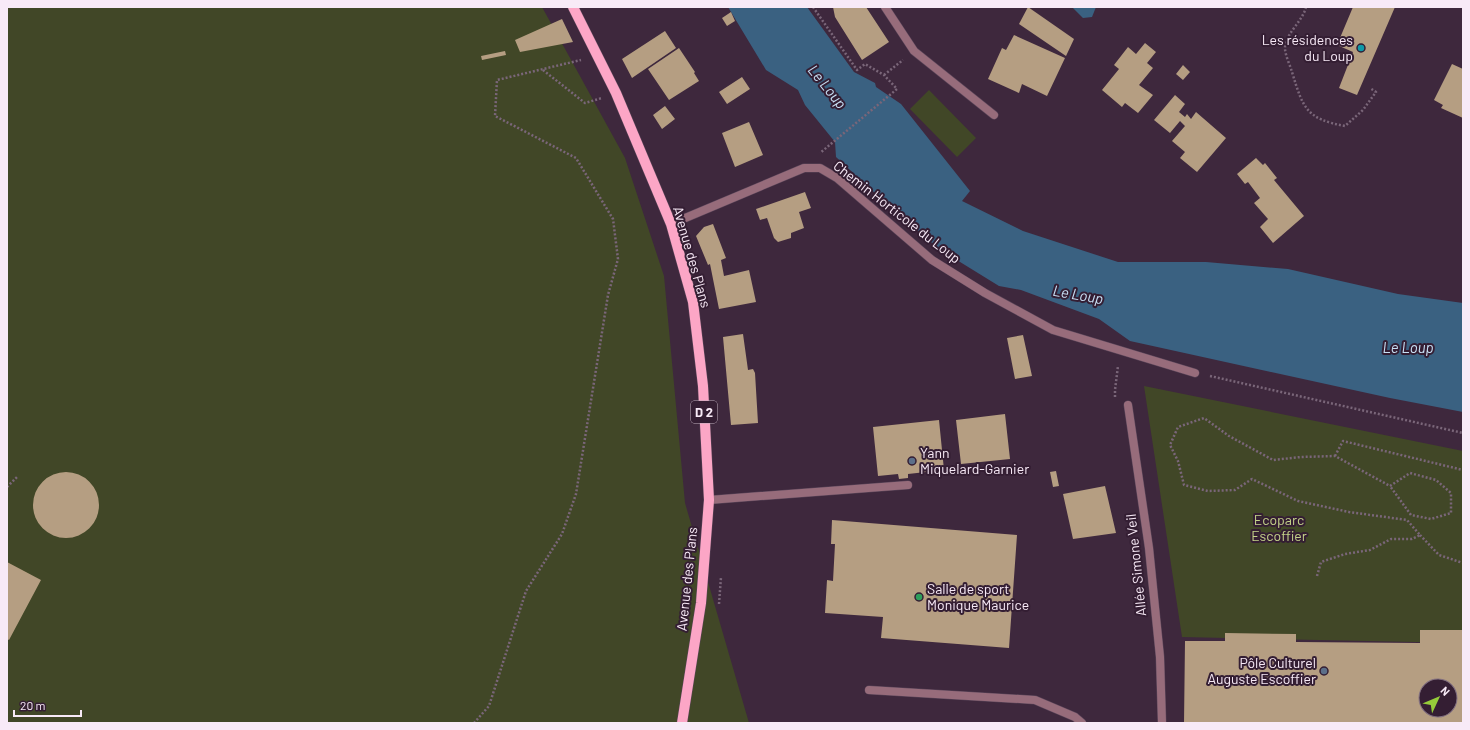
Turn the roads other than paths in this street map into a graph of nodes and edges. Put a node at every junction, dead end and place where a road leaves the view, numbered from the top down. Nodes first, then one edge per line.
1 (573, 7) edge
2 (885, 7) edge
3 (994, 115) dead end
4 (671, 224) junction
5 (1195, 373) road end
6 (1128, 405) road end
7 (908, 485) dead end
8 (709, 500) junction
9 (869, 690) dead end
10 (682, 723) edge
11 (1082, 723) edge
12 (1162, 723) edge

1 - 4 main road, Avenue des Plans / D 2
2 - 3 street
4 - 5 street, Chemin Horticole du Loup
4 - 8 main road, Avenue des Plans / D 2
6 - 12 street, Allée Simone Veil
7 - 8 street
8 - 10 main road, Avenue des Plans / D 2
9 - 11 street

